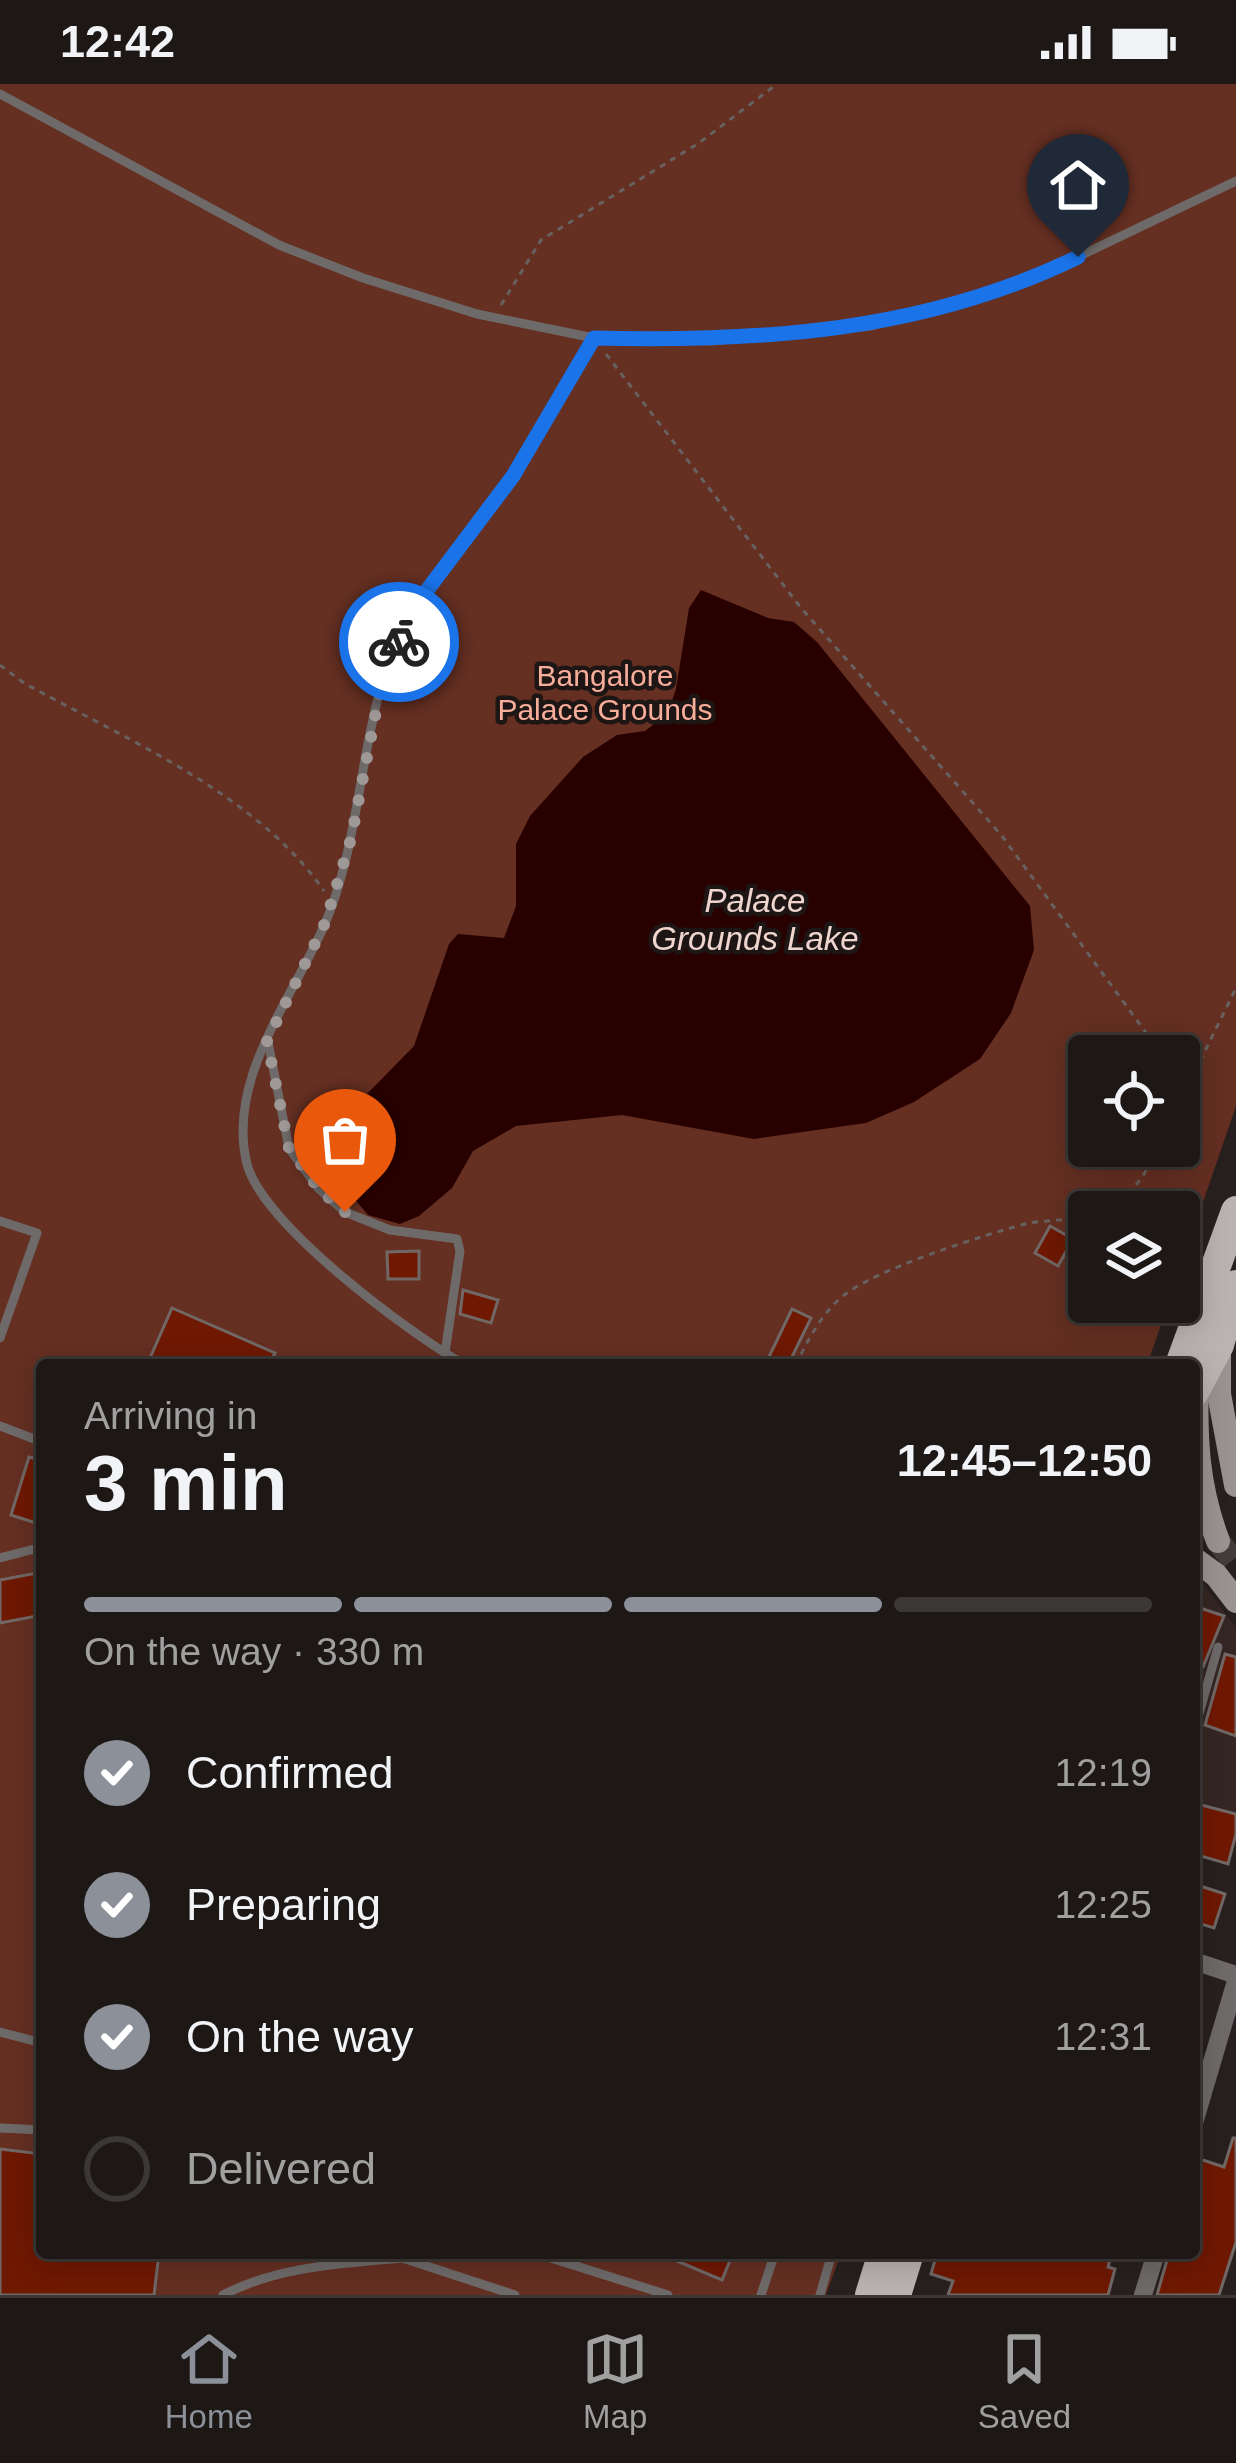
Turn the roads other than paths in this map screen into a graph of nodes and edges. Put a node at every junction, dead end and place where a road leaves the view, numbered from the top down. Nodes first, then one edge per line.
1 (0, 94) edge
2 (1236, 181) edge
3 (594, 338) junction
4 (267, 1041) junction
5 (1236, 1211) edge
6 (0, 1221) edge
7 (1222, 1303) edge
8 (0, 1338) edge
9 (1219, 1346) junction
10 (445, 1353) junction
11 (455, 1359) edge
12 (1199, 1359) edge
13 (1200, 1369) edge
14 (1230, 1422) edge
15 (0, 1426) edge
16 (36, 1440) edge
17 (1200, 1484) edge
18 (1236, 1485) edge
19 (1206, 1537) tunnel mouth
20 (36, 1549) edge
21 (0, 1558) edge
22 (1200, 1563) edge
23 (1236, 1601) edge
24 (1218, 1647) dead end
25 (1200, 1710) edge
26 (1200, 1963) edge
27 (1236, 1978) edge
28 (0, 2032) edge
29 (36, 2041) edge
30 (1200, 2102) edge
31 (0, 2128) edge
32 (36, 2130) edge
33 (392, 2259) edge
34 (405, 2259) edge
35 (554, 2259) edge
36 (773, 2259) edge
37 (830, 2259) edge
38 (881, 2259) edge
39 (907, 2259) edge
40 (1154, 2259) edge
41 (223, 2295) edge
42 (514, 2295) edge
43 (668, 2295) edge
44 (761, 2295) edge
45 (820, 2295) edge
46 (870, 2295) edge
47 (896, 2295) edge
48 (1143, 2295) edge

1 - 3 lane
2 - 3 lane
3 - 4 lane
4 - 10 lane
4 - 10 lane
5 - 7 main road
6 - 8 lane
7 - 9 main road
7 - 12 main road
9 - 13 main road
9 - 14 main road
10 - 11 lane
14 - 18 main road
15 - 16 lane
17 - 19 main road
20 - 21 lane
22 - 23 main road
24 - 25 lane
26 - 27 street
27 - 30 street
28 - 29 lane
31 - 32 lane
33 - 41 lane
34 - 42 lane
35 - 43 lane
36 - 44 lane
37 - 45 lane
38 - 46 main road
39 - 47 main road
40 - 48 street

